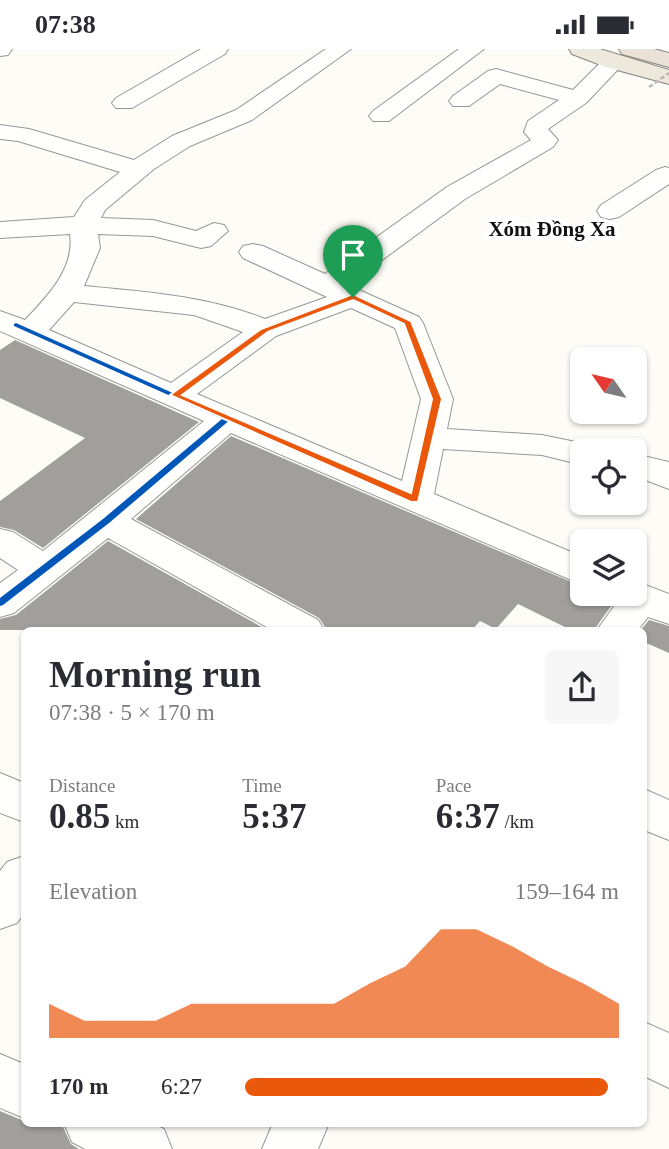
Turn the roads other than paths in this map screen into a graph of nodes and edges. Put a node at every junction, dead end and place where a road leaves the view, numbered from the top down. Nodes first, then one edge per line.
1 (217, 49) edge
2 (340, 49) edge
3 (473, 49) edge
4 (580, 49) edge
5 (622, 53) edge
6 (669, 60) edge
7 (662, 79) edge
8 (578, 98) junction
9 (461, 101) dead end
10 (124, 103) dead end
11 (381, 116) dead end
12 (0, 132) edge
13 (138, 169) junction
14 (669, 176) edge
15 (610, 211) dead end
16 (83, 226) junction
17 (0, 229) edge
18 (214, 231) dead end
19 (253, 252) dead end
20 (341, 291) junction
21 (67, 293) junction
22 (9, 327) edge
23 (265, 330) junction
24 (175, 395) junction
25 (227, 419) junction
26 (428, 438) junction
27 (570, 451) edge
28 (647, 468) edge
29 (669, 478) edge
30 (415, 499) junction
31 (106, 521) junction
32 (0, 541) edge
33 (570, 566) edge
34 (44, 569) junction
35 (0, 603) edge
36 (641, 606) edge
37 (288, 627) edge
38 (620, 627) edge
39 (0, 791) edge
40 (21, 802) edge
41 (647, 810) edge
42 (669, 821) edge
43 (21, 880) edge
44 (0, 908) edge
45 (647, 1049) edge
46 (669, 1062) edge
47 (0, 1080) edge
48 (21, 1090) edge
49 (99, 1127) edge
50 (300, 1127) edge
51 (144, 1149) edge
52 (290, 1149) edge

1 - 10 street
2 - 13 street
3 - 11 street
4 - 5 main road
5 - 6 main road
5 - 7 main road
5 - 8 street
8 - 9 street
8 - 20 street
12 - 13 street
13 - 16 street
14 - 15 street
16 - 17 street
16 - 18 street
16 - 21 street
19 - 20 street
20 - 23 street
20 - 26 street
21 - 22 street
21 - 23 street
22 - 24 street
23 - 24 street
24 - 25 street
25 - 30 street
25 - 31 street
26 - 27 street
26 - 30 street
28 - 29 street
30 - 33 street
31 - 34 street
31 - 37 street
32 - 34 street
34 - 35 street
36 - 38 street
39 - 40 street
41 - 42 street
43 - 44 street
45 - 46 street
47 - 48 street
49 - 51 street
50 - 52 street

